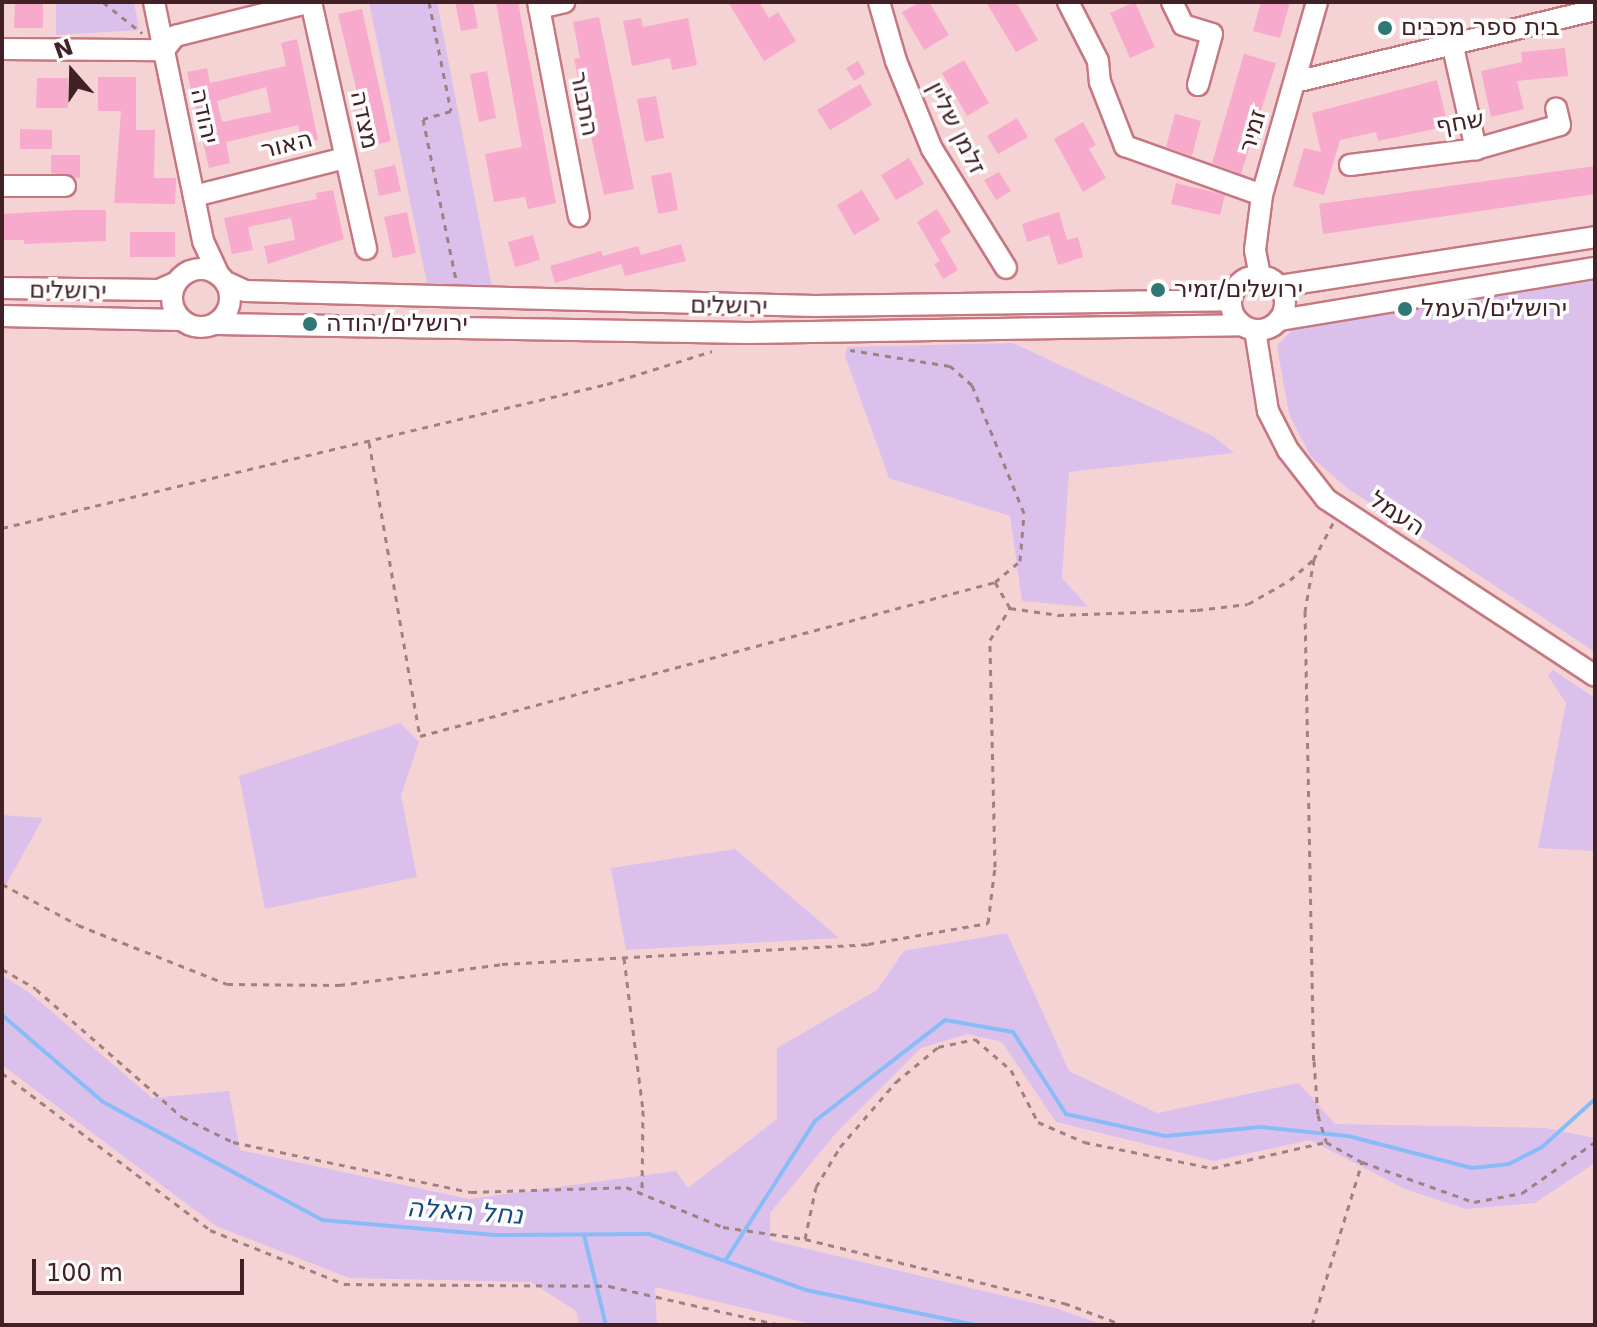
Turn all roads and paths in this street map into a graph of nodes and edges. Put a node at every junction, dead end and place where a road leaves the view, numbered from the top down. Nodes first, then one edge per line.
1 (103, 2) edge
2 (154, 2) edge
3 (311, 2) edge
4 (429, 2) edge
5 (564, 2) edge
6 (879, 2) edge
7 (1068, 2) edge
8 (1172, 2) edge
9 (1317, 2) edge
10 (538, 5) edge
11 (1595, 10) edge
12 (1453, 47) junction
13 (2, 49) edge
14 (164, 50) junction
15 (1295, 82) junction
16 (1198, 85) dead end
17 (1556, 108) dead end
18 (1476, 149) junction
19 (345, 158) junction
20 (1350, 165) dead end
21 (2, 186) edge
22 (65, 186) dead end
23 (1262, 195) junction
24 (194, 196) junction
25 (579, 216) dead end
26 (1595, 237) edge
27 (203, 241) junction
28 (366, 249) dead end
29 (1006, 268) dead end
30 (1595, 268) edge
31 (1260, 276) junction
32 (183, 277) junction
33 (222, 279) junction
34 (1280, 286) junction
35 (2, 288) edge
36 (460, 299) junction
37 (1231, 300) junction
38 (2, 316) edge
39 (180, 320) junction
40 (1280, 320) junction
41 (216, 324) junction
42 (1248, 328) junction
43 (841, 348) dead end
44 (714, 350) dead end
45 (369, 442) junction
46 (1341, 508) junction
47 (2, 528) edge
48 (1314, 559) junction
49 (995, 582) junction
50 (1010, 608) junction
51 (1595, 676) edge
52 (2, 884) edge
53 (624, 958) junction
54 (2, 969) edge
55 (2, 1073) edge
56 (1326, 1142) junction
57 (1595, 1142) edge
58 (1362, 1162) junction
59 (642, 1194) junction
60 (805, 1239) junction
61 (781, 1325) edge
62 (1123, 1325) edge
63 (1312, 1325) edge

1 - 14 path
2 - 14 street, יהודה
3 - 14 street
3 - 19 street, מצדה
4 - 36 path
5 - 10 street
6 - 29 street, זלמן שליין
7 - 23 street
8 - 16 street
9 - 15 street, זמיר
10 - 25 street, התבור
11 - 12 street
12 - 15 street
12 - 18 street
13 - 14 street
14 - 24 street, יהודה
15 - 23 street, זמיר
17 - 18 street, שחף
18 - 20 street, שחף
19 - 24 street, האור
19 - 28 street, מצדה
21 - 22 street
23 - 31 street, זמיר
24 - 27 street, יהודה
26 - 34 street
27 - 32 street
27 - 33 street, יהודה
30 - 40 street
31 - 34 street
31 - 37 street
32 - 33 street
32 - 35 street, ירושלים
32 - 39 street
33 - 36 street, ירושלים
33 - 41 street
34 - 40 street
36 - 37 street, ירושלים
37 - 42 street
38 - 39 street, ירושלים
39 - 41 street
40 - 42 street
41 - 42 street, ירושלים
42 - 46 street, העמל
43 - 49 path
44 - 45 path
45 - 47 path
45 - 49 path
46 - 48 path
46 - 51 street, העמל
48 - 50 path
48 - 56 path
49 - 50 path
50 - 53 path
52 - 53 path
53 - 59 path
54 - 59 path
55 - 61 path
56 - 58 path
56 - 60 path
57 - 58 path
58 - 63 path
59 - 60 path
60 - 62 path

